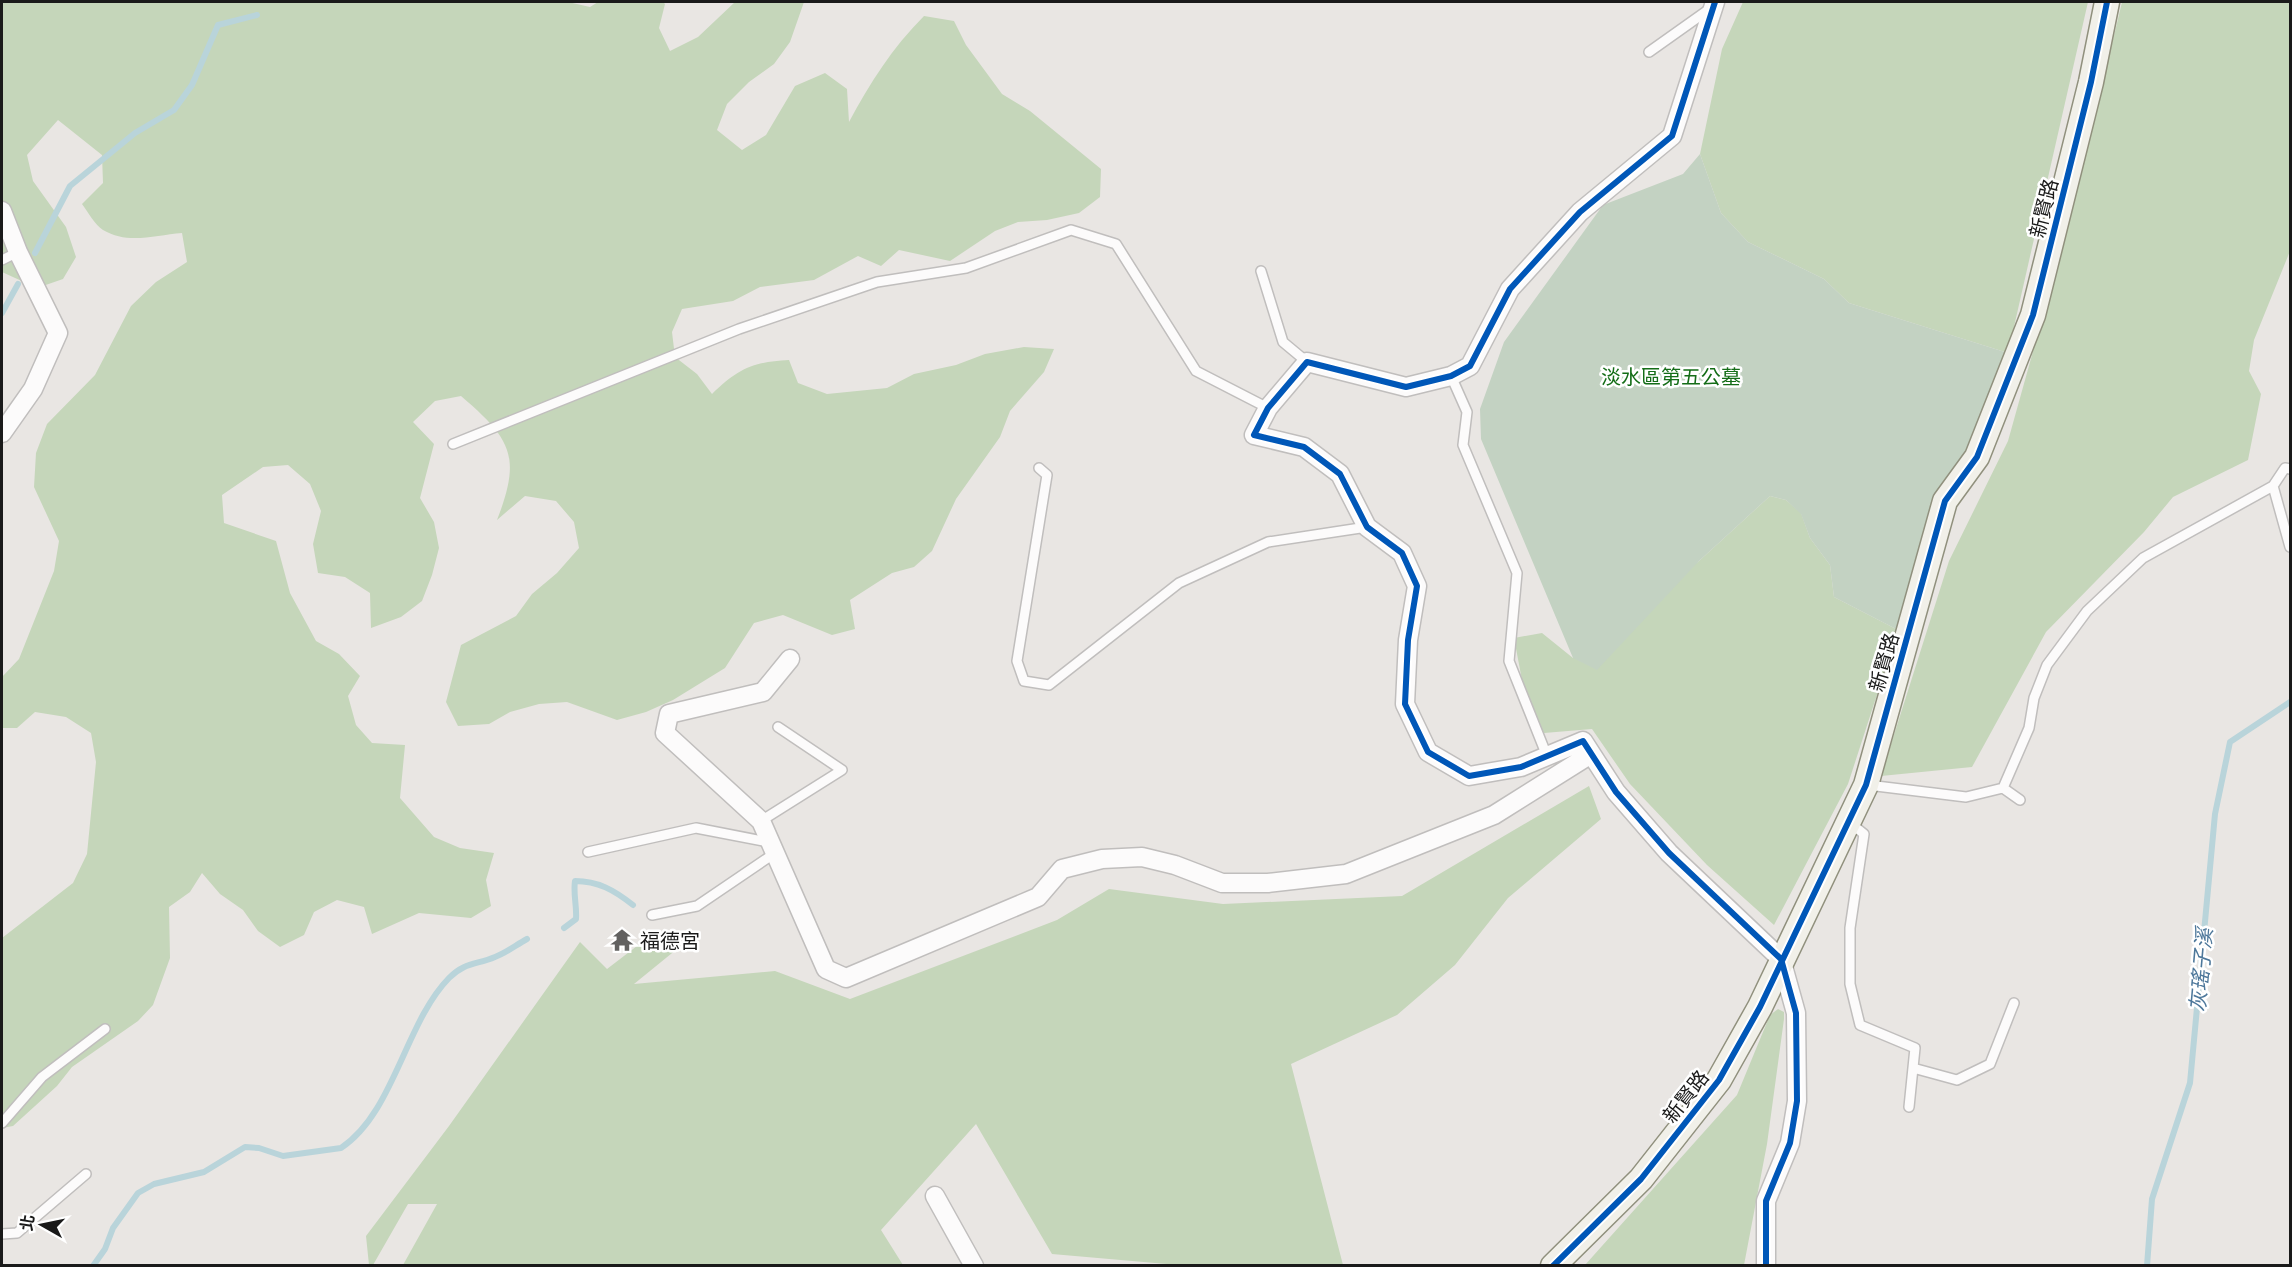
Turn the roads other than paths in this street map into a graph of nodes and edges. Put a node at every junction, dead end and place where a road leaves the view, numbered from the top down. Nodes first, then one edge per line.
1 (2107, 2) edge
2 (1713, 4) edge
3 (1649, 52) dead end
4 (2, 211) edge
5 (10, 256) edge
6 (1261, 271) dead end
7 (1307, 362) junction
8 (1451, 376) junction
9 (1268, 408) junction
10 (2, 433) edge
11 (453, 444) dead end
12 (1039, 468) dead end
13 (2290, 469) edge
14 (2273, 486) junction
15 (1367, 526) junction
16 (2290, 547) edge
17 (790, 659) dead end
18 (778, 727) dead end
19 (1591, 754) junction
20 (1546, 756) junction
21 (1866, 785) junction
22 (2003, 788) junction
23 (2020, 801) dead end
24 (761, 821) junction
25 (1850, 822) junction
26 (771, 847) junction
27 (588, 852) dead end
28 (652, 915) dead end
29 (1781, 959) junction
30 (2014, 1003) dead end
31 (105, 1029) dead end
32 (1913, 1068) junction
33 (1909, 1107) dead end
34 (2, 1123) edge
35 (86, 1174) dead end
36 (934, 1196) dead end
37 (2, 1234) edge
38 (974, 1266) edge
39 (1553, 1266) edge
40 (1766, 1266) edge

1 - 21 street, 新賢路
2 - 3 lane
2 - 8 street
4 - 5 street
5 - 10 street
6 - 7 lane
7 - 8 street
7 - 9 street
8 - 20 lane
9 - 11 lane
9 - 15 street
12 - 15 lane
13 - 14 lane
14 - 16 lane
14 - 22 lane
15 - 20 street
17 - 24 street
18 - 24 lane
19 - 20 street
19 - 26 street
19 - 29 street
21 - 22 lane
21 - 25 street, 新賢路
22 - 23 lane
24 - 26 street
25 - 29 street, 新賢路
25 - 32 lane
26 - 27 lane
26 - 28 lane
29 - 39 street, 新賢路
29 - 40 street
30 - 32 lane
31 - 34 lane
32 - 33 lane
35 - 37 lane
36 - 38 street

